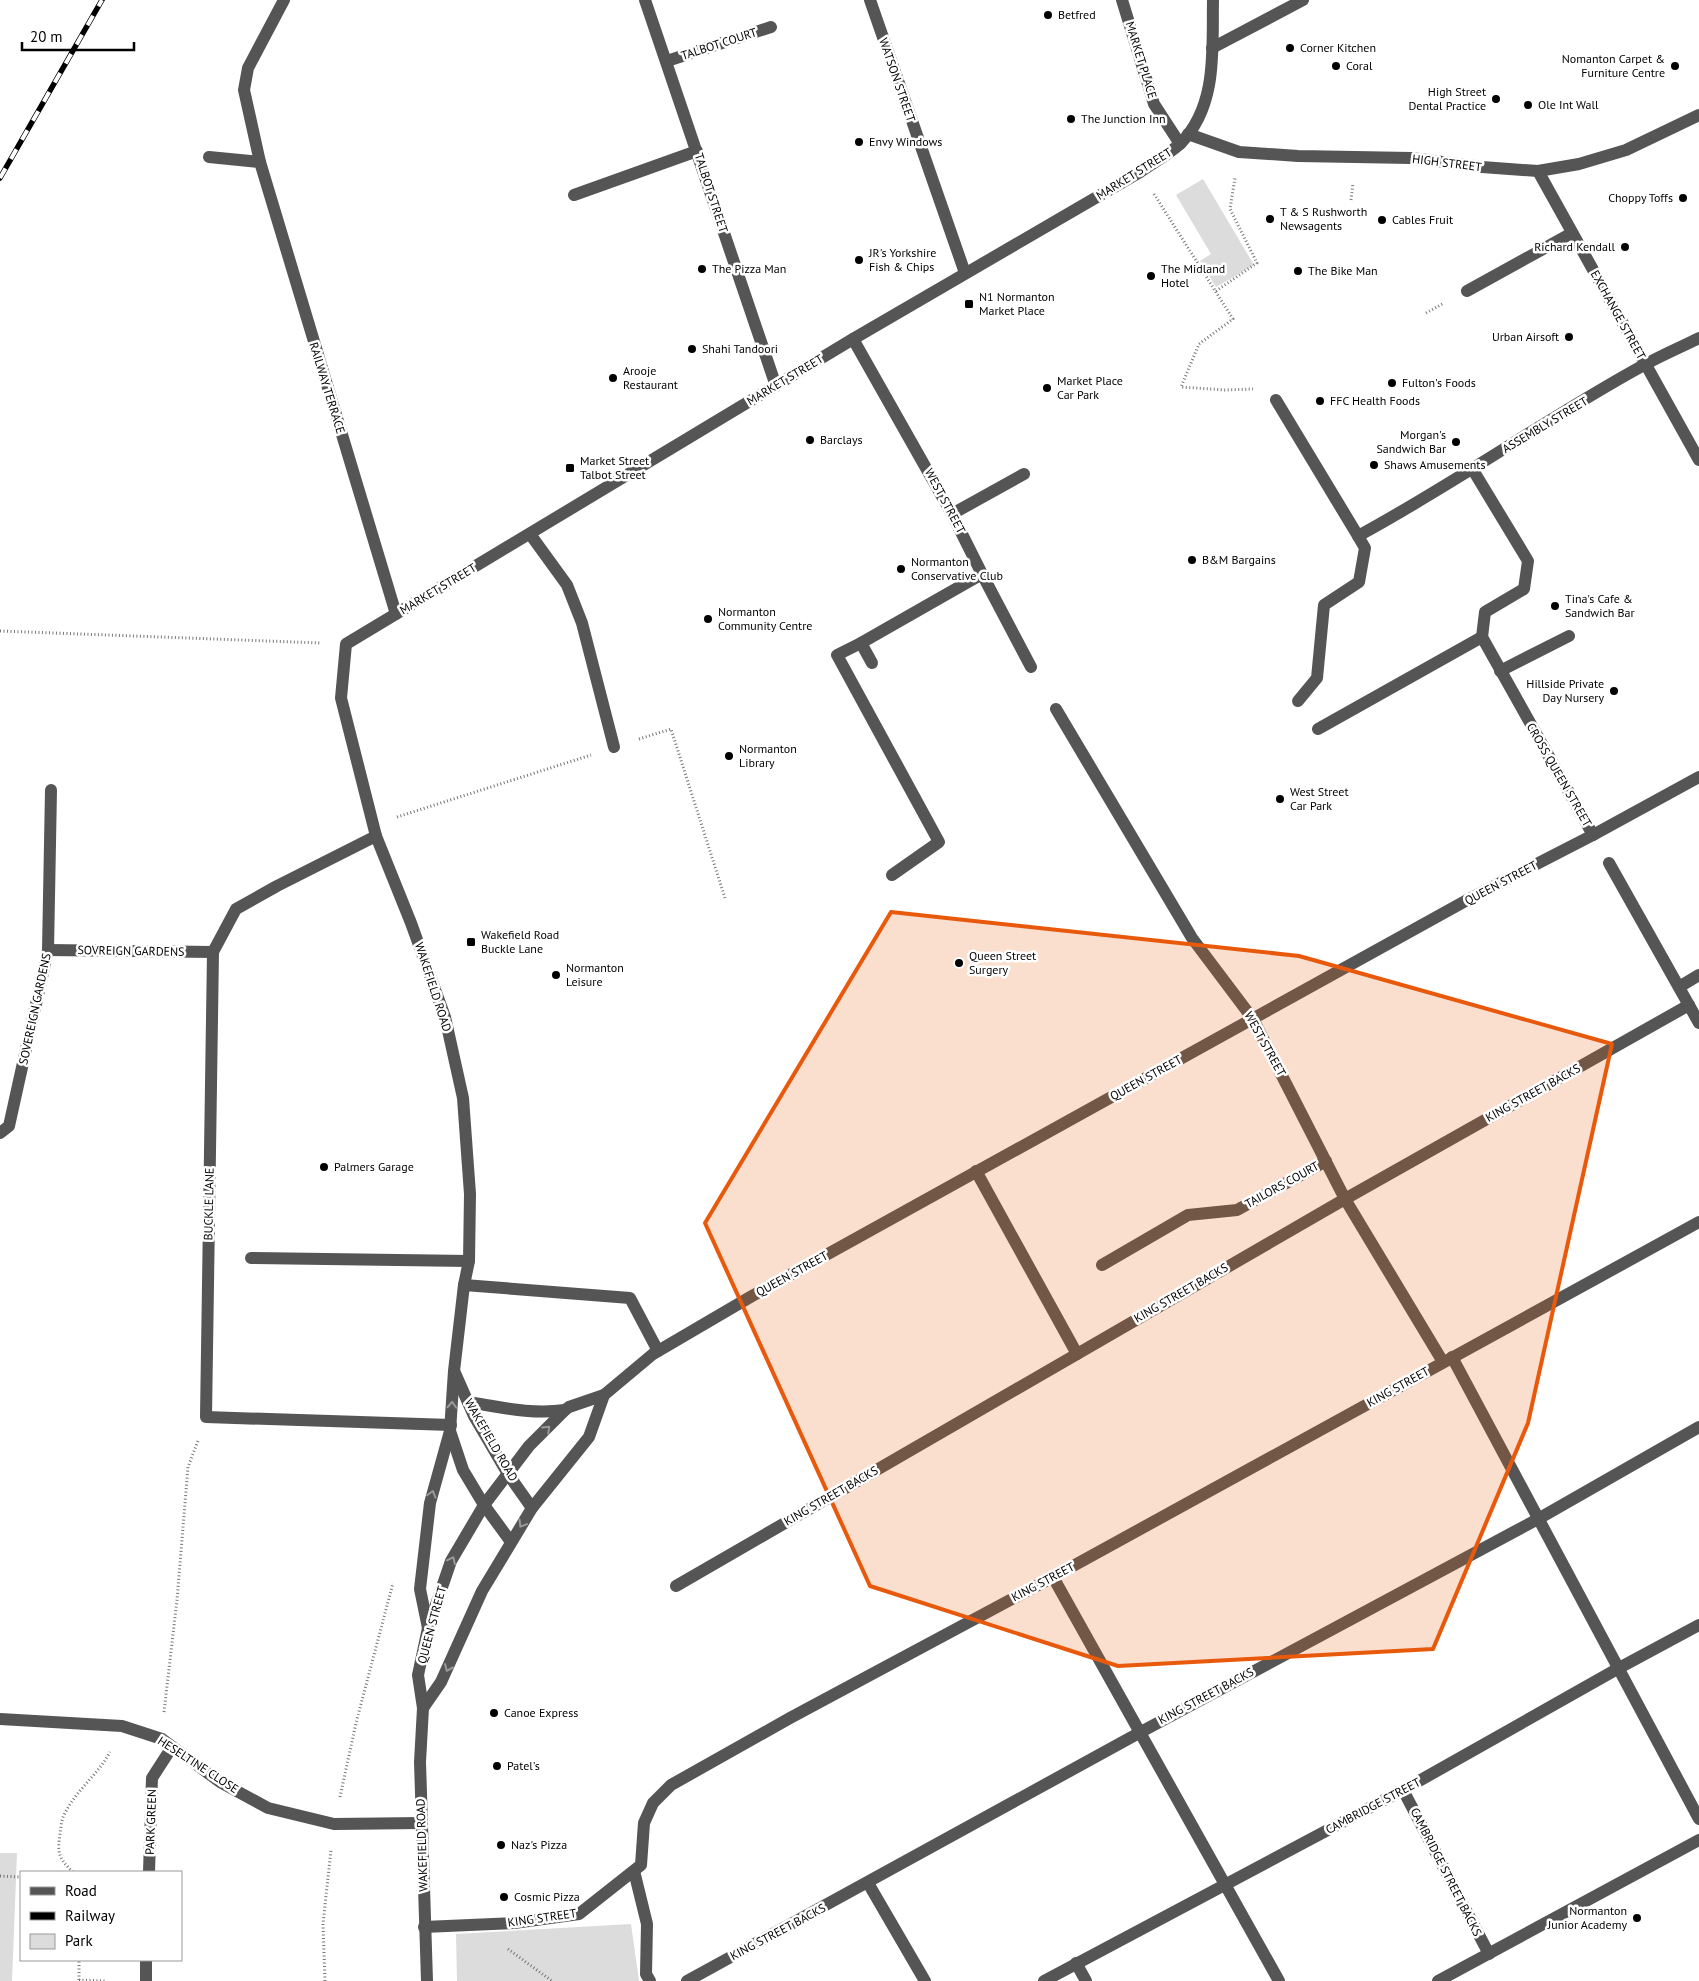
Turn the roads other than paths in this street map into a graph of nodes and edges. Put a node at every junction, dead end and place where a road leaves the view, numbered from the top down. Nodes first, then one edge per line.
1 (284, 0) edge
2 (645, 0) edge
3 (870, 0) edge
4 (1122, 0) edge
5 (1213, 0) edge
6 (1303, 0) edge
7 (771, 27) dead end
8 (1212, 48) junction
9 (667, 62) junction
10 (1699, 115) edge
11 (1184, 139) junction
12 (697, 151) junction
13 (209, 158) dead end
14 (260, 162) junction
15 (1538, 170) junction
16 (574, 195) dead end
17 (1572, 233) junction
18 (965, 273) junction
19 (1467, 291) dead end
20 (1699, 338) edge
21 (853, 339) junction
22 (1645, 364) junction
23 (776, 386) junction
24 (1276, 400) road end
25 (1699, 460) edge
26 (1473, 470) junction
27 (1024, 474) dead end
28 (952, 514) junction
29 (530, 534) junction
30 (1358, 536) junction
31 (982, 574) junction
32 (396, 614) junction
33 (1569, 636) dead end
34 (1482, 637) junction
35 (862, 643) junction
36 (346, 644) joint
37 (872, 663) dead end
38 (1498, 666) junction
39 (1031, 667) dead end
40 (1298, 701) dead end
41 (1056, 710) dead end
42 (1318, 729) dead end
43 (614, 748) road end
44 (1699, 777) edge
45 (51, 790) dead end
46 (375, 830) junction
47 (1593, 835) junction
48 (1609, 863) dead end
49 (892, 875) dead end
50 (48, 950) junction
51 (213, 952) junction
52 (1699, 975) edge
53 (1679, 987) junction
54 (1689, 1005) junction
55 (1253, 1018) junction
56 (1699, 1023) edge
57 (0, 1133) edge
58 (1326, 1161) junction
59 (976, 1171) junction
60 (1345, 1199) junction
61 (1699, 1222) edge
62 (251, 1258) dead end
63 (469, 1262) junction
64 (1102, 1265) dead end
65 (464, 1285) junction
66 (658, 1351) junction
67 (1077, 1354) junction
68 (1448, 1360) junction
69 (454, 1370) junction
70 (604, 1396) junction
71 (468, 1402) junction
72 (565, 1410) junction
73 (1699, 1427) edge
74 (450, 1428) junction
75 (508, 1474) junction
76 (484, 1505) junction
77 (532, 1508) junction
78 (1538, 1519) junction
79 (511, 1542) junction
80 (1053, 1577) junction
81 (676, 1586) dead end
82 (1699, 1625) edge
83 (428, 1628) junction
84 (1619, 1668) junction
85 (423, 1708) junction
86 (0, 1719) edge
87 (1139, 1732) junction
88 (166, 1743) junction
89 (1403, 1790) junction
90 (1699, 1819) edge
91 (422, 1823) junction
92 (1699, 1840) edge
93 (638, 1868) junction
94 (149, 1871) edge
95 (868, 1883) junction
96 (1225, 1884) junction
97 (424, 1927) junction
98 (1488, 1954) junction
99 (146, 1961) edge
100 (1076, 1963) junction
101 (146, 1981) edge
102 (427, 1981) edge
103 (650, 1981) edge
104 (688, 1981) edge
105 (925, 1981) edge
106 (1044, 1981) edge
107 (1086, 1981) edge
108 (1278, 1981) edge
109 (1438, 1981) edge

1 - 14 street, RAILWAY TERRACE
2 - 9 street, TALBOT STREET
3 - 18 street, WATSON STREET
4 - 11 street, MARKET PLACE
5 - 8 street, MARKET STREET
6 - 8 street
7 - 9 street, TALBOT COURT
8 - 11 street, MARKET STREET
9 - 12 street, TALBOT STREET
10 - 15 street, HIGH STREET
11 - 15 street, HIGH STREET
11 - 18 street, MARKET STREET
12 - 16 street
12 - 23 street, TALBOT STREET
13 - 14 street
14 - 32 street, RAILWAY TERRACE
15 - 17 street, EXCHANGE STREET
17 - 19 street
17 - 22 street, EXCHANGE STREET
18 - 21 street, MARKET STREET
20 - 22 street, ASSEMBLY STREET
21 - 23 street, MARKET STREET
21 - 28 street, WEST STREET
22 - 25 street, EXCHANGE STREET
22 - 26 street, ASSEMBLY STREET
23 - 29 street, MARKET STREET
24 - 30 street
26 - 30 street, ASSEMBLY STREET
26 - 34 street
27 - 28 street
28 - 31 street, WEST STREET
29 - 32 street, MARKET STREET
29 - 43 street
30 - 40 street
31 - 35 street
31 - 39 street, WEST STREET
32 - 36 street, MARKET STREET
33 - 38 street
34 - 38 street, CROSS QUEEN STREET
34 - 42 street
35 - 37 street
35 - 49 street
36 - 46 street, WAKEFIELD ROAD
38 - 47 street, CROSS QUEEN STREET
41 - 55 street, WEST STREET
44 - 47 street, QUEEN STREET
45 - 50 street, SOVEREIGN GARDENS
46 - 51 street, BUCKLE LANE
46 - 63 street, WAKEFIELD ROAD
47 - 55 street, QUEEN STREET
48 - 53 street
50 - 51 street, SOVREIGN GARDENS
50 - 57 street, SOVEREIGN GARDENS
51 - 74 street, BUCKLE LANE
52 - 53 street
53 - 54 street
54 - 56 street
54 - 60 street, KING STREET BACKS
55 - 58 street, WEST STREET
55 - 59 street, QUEEN STREET
58 - 60 street, WEST STREET
58 - 64 street, TAILORS COURT
59 - 66 street, QUEEN STREET
59 - 67 street
60 - 67 street, KING STREET BACKS
60 - 68 street, WEST STREET
61 - 68 street, KING STREET
62 - 63 street
63 - 65 street, WAKEFIELD ROAD
65 - 66 street
65 - 69 street, WAKEFIELD ROAD
66 - 70 street, QUEEN STREET
67 - 81 street, KING STREET BACKS
68 - 78 street
68 - 80 street, KING STREET
69 - 71 street, WAKEFIELD ROAD
74 -> 69 street, WAKEFIELD ROAD
70 - 72 street, QUEEN STREET
70 - 77 street, QUEEN STREET
71 - 72 street
71 - 75 street, WAKEFIELD ROAD
75 -> 72 street, QUEEN STREET
73 - 78 street, KING STREET BACKS
74 - 76 street, WAKEFIELD ROAD
83 -> 74 street, WAKEFIELD ROAD
75 - 76 street, QUEEN STREET
75 - 77 street, WAKEFIELD ROAD
76 - 79 street, WAKEFIELD ROAD
83 -> 76 street, QUEEN STREET
77 -> 79 street, QUEEN STREET
78 - 84 street
78 - 87 street, KING STREET BACKS
79 -> 85 street, QUEEN STREET
80 - 87 street
80 - 93 street, KING STREET
82 - 84 street, CAMBRIDGE STREET
83 - 85 street, QUEEN STREET
84 - 89 street, CAMBRIDGE STREET
84 - 90 street
85 - 91 street, WAKEFIELD ROAD
86 - 88 street, HESELTINE CLOSE
87 - 95 street, KING STREET BACKS
87 - 96 street
88 - 91 street, HESELTINE CLOSE
88 - 94 street, PARK GREEN
89 - 96 street, CAMBRIDGE STREET
89 - 98 street, CAMBRIDGE STREET BACKS
91 - 97 street, WAKEFIELD ROAD
92 - 98 street
93 - 97 street, KING STREET
93 - 103 street
95 - 104 street, KING STREET BACKS
95 - 105 street
96 - 100 street, CAMBRIDGE STREET
96 - 108 street
97 - 102 street, WAKEFIELD ROAD
98 - 109 street
99 - 101 street
100 - 106 street, CAMBRIDGE STREET
100 - 107 street

